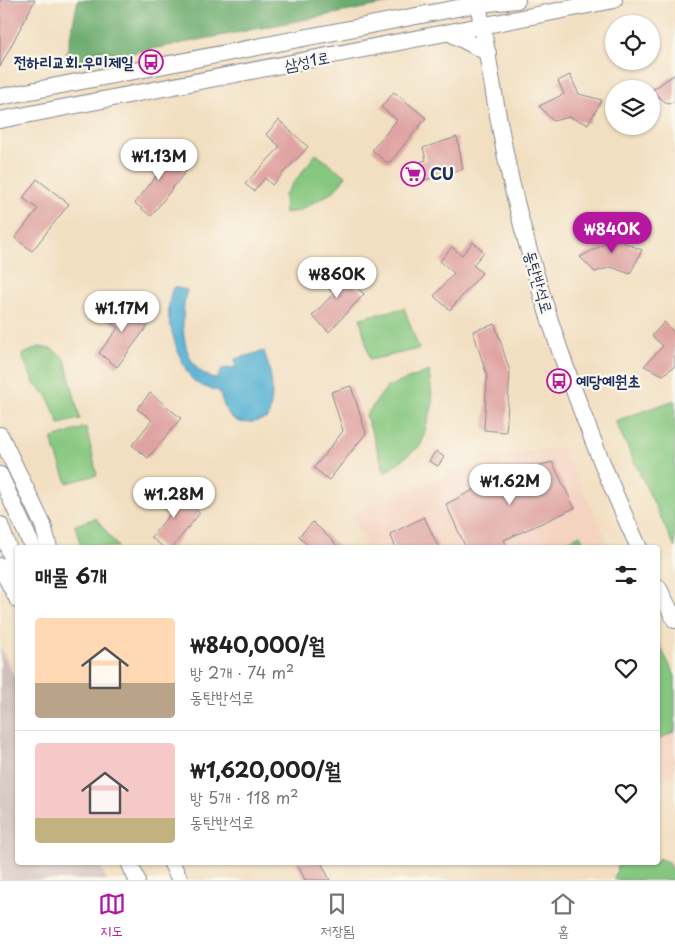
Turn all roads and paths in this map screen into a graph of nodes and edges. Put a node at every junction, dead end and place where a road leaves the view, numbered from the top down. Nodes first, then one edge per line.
1 (517, 0) edge
2 (614, 0) edge
3 (478, 4) junction
4 (482, 26) junction
5 (450, 33) junction
6 (488, 53) junction
7 (0, 97) edge
8 (0, 120) edge
9 (0, 435) edge
10 (0, 475) edge
11 (0, 525) edge
12 (32, 545) edge
13 (48, 545) edge
14 (638, 545) edge
15 (0, 566) edge
16 (15, 567) edge
17 (660, 591) edge
18 (15, 594) edge
19 (675, 620) edge
20 (130, 865) edge
21 (173, 865) edge
22 (137, 880) edge
23 (180, 880) edge

1 - 3 street, 삼성1로
2 - 4 street, 삼성1로
3 - 4 street, 동탄반석로
3 - 7 street, 삼성1로
4 - 5 street, 삼성1로
4 - 6 street, 동탄반석로
5 - 6 street
5 - 8 street, 삼성1로
6 - 14 street, 동탄반석로
9 - 13 street
10 - 12 street
11 - 16 street
15 - 18 street
17 - 19 street
20 - 22 street
21 - 23 street

